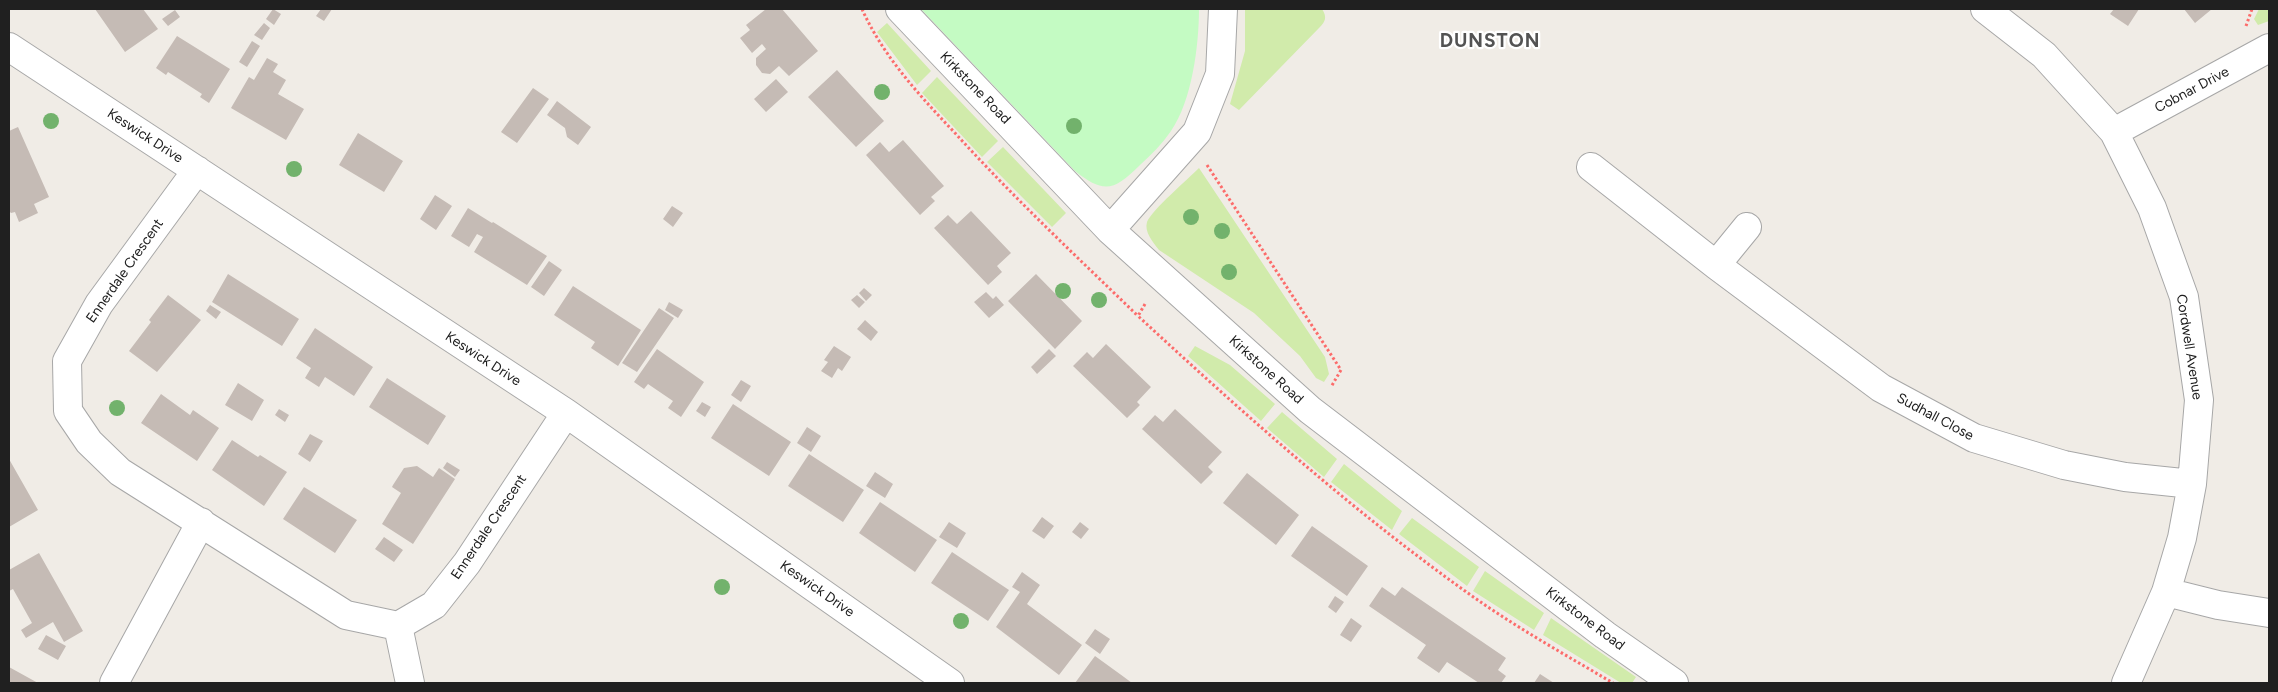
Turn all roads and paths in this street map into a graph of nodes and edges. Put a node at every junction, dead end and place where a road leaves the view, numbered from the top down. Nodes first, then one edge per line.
1 (862, 9) edge
2 (900, 9) edge
3 (1223, 9) edge
4 (1985, 9) edge
5 (9, 47) edge
6 (2269, 48) edge
7 (2114, 132) junction
8 (1191, 140) junction
9 (1591, 167) dead end
10 (197, 170) junction
11 (1747, 227) dead end
12 (1110, 230) junction
13 (1716, 265) junction
14 (1161, 275) junction
15 (1138, 316) junction
16 (566, 413) junction
17 (1316, 414) junction
18 (2192, 484) junction
19 (201, 522) junction
20 (2166, 592) junction
21 (2269, 613) edge
22 (398, 626) junction
23 (114, 683) edge
24 (410, 683) edge
25 (950, 683) edge
26 (1613, 683) edge
27 (1674, 683) edge
28 (2126, 683) edge

1 - 15 path
2 - 12 street, Kirkstone Road
3 - 8 street
4 - 7 street, Cordwell Avenue
5 - 10 street, Keswick Drive
6 - 7 street, Cobnar Drive
7 - 18 street, Cordwell Avenue
8 - 12 street
8 - 17 path
9 - 13 street, Sudhall Close
10 - 16 street, Keswick Drive
10 - 19 street, Ennerdale Crescent
11 - 13 street
12 - 14 street, Kirkstone Road
13 - 18 street, Sudhall Close
14 - 15 path
14 - 17 street, Kirkstone Road
15 - 26 path
16 - 22 street, Ennerdale Crescent
16 - 25 street, Keswick Drive
17 - 27 street, Kirkstone Road
18 - 20 street, Cordwell Avenue
19 - 22 street, Ennerdale Crescent
19 - 23 street
20 - 21 street
20 - 28 street, Cordwell Avenue
22 - 24 street

